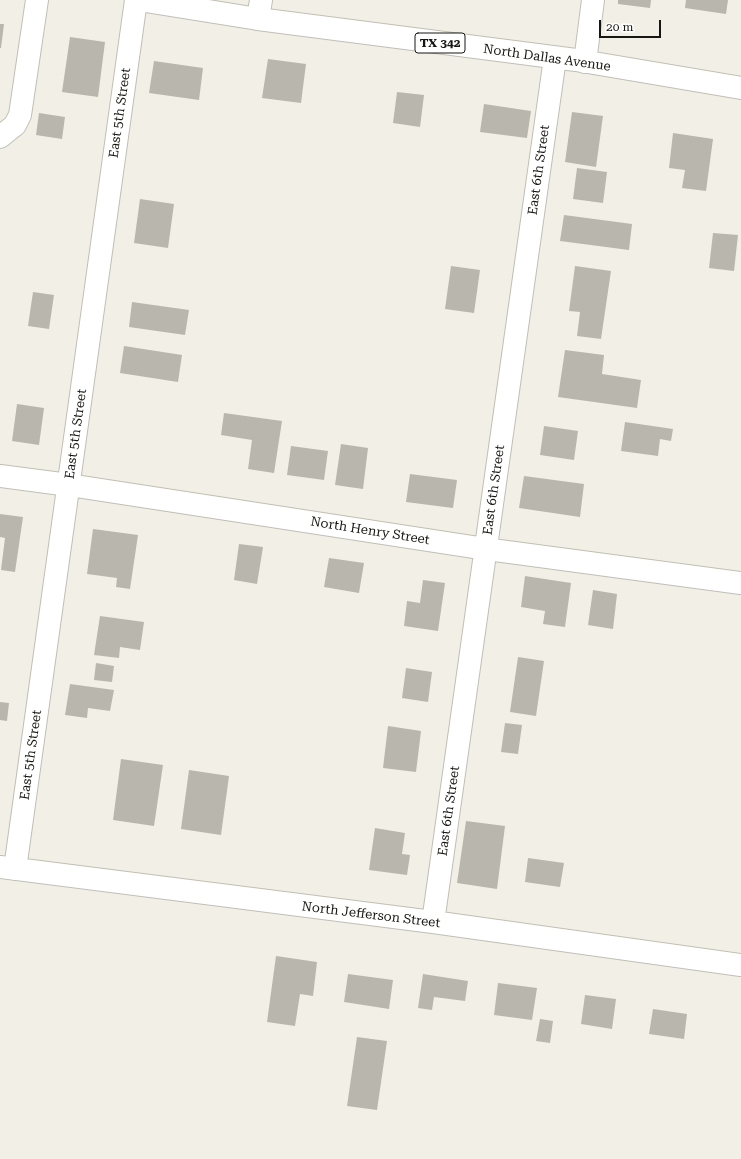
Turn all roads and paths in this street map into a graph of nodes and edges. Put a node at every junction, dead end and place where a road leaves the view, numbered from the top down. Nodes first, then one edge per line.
1 (37, 0) edge
2 (136, 0) edge
3 (139, 0) edge
4 (593, 0) edge
5 (259, 9) edge
6 (555, 58) junction
7 (585, 62) junction
8 (741, 88) edge
9 (0, 137) edge
10 (0, 476) edge
11 (69, 485) junction
12 (486, 549) junction
13 (741, 583) edge
14 (8, 868) edge
15 (433, 922) junction
16 (741, 965) edge

1 - 9 street
2 - 11 street, East 5th Street
3 - 5 street, North Dallas Avenue / TX 342
4 - 7 street
5 - 6 street, North Dallas Avenue / TX 342
6 - 7 street, North Dallas Avenue / TX 342
6 - 12 street, East 6th Street
7 - 8 street, North Dallas Avenue / TX 342
10 - 11 street, North Henry Street
11 - 12 street, North Henry Street
11 - 14 street, East 5th Street
12 - 13 street, North Henry Street
12 - 15 street, East 6th Street
14 - 15 street, North Jefferson Street
15 - 16 street, North Jefferson Street

